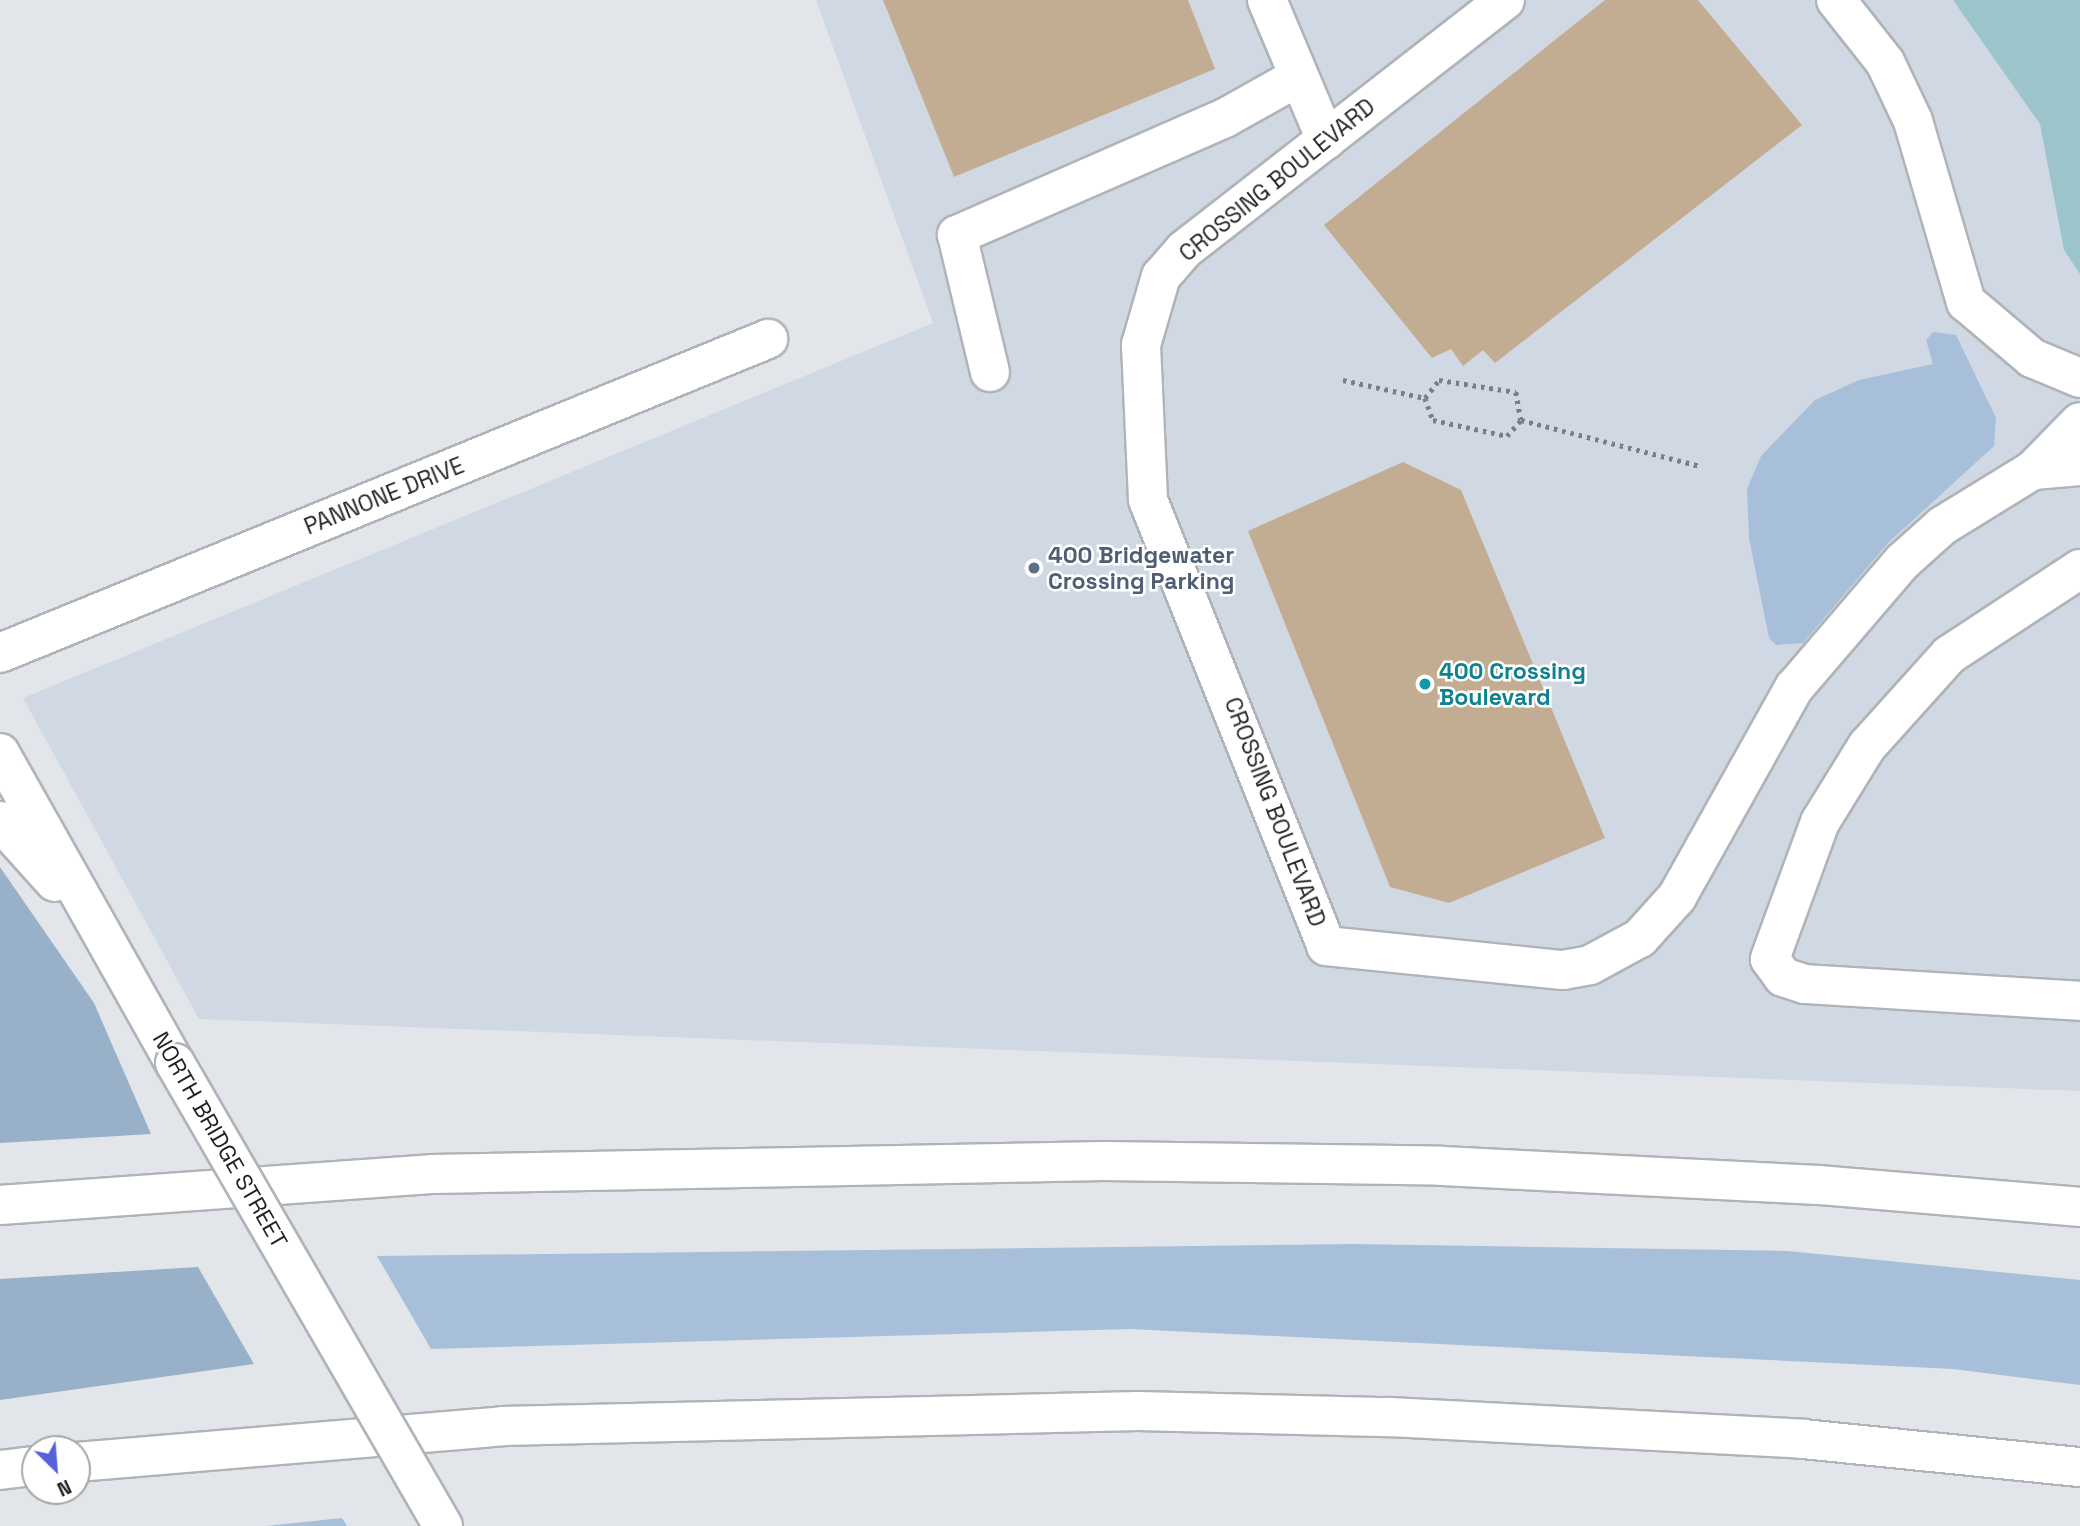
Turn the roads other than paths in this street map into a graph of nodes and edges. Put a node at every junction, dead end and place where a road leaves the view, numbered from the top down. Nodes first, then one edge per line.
1 (1267, 0) edge
2 (1505, 0) edge
3 (1836, 0) edge
4 (1298, 77) junction
5 (1326, 140) junction
6 (768, 340) dead end
7 (990, 372) dead end
8 (2080, 378) edge
9 (2080, 422) edge
10 (2080, 466) edge
11 (2033, 470) junction
12 (2080, 569) edge
13 (0, 653) edge
14 (0, 753) edge
15 (0, 821) edge
16 (97, 927) junction
17 (2080, 1001) edge
18 (0, 1205) edge
19 (2080, 1207) edge
20 (91, 1461) edge
21 (2080, 1467) edge
22 (21, 1468) edge
23 (0, 1470) edge
24 (443, 1526) edge

1 - 4 main road
2 - 5 main road, CROSSING BOULEVARD
3 - 8 main road
4 - 5 main road
4 - 7 main road
5 - 11 main road, CROSSING BOULEVARD
6 - 13 main road, PANNONE DRIVE
9 - 11 main road, CROSSING BOULEVARD
10 - 11 main road, CROSSING BOULEVARD
12 - 17 main road
14 - 16 main road, NORTH BRIDGE STREET
15 - 16 main road
16 - 24 main road, NORTH BRIDGE STREET, bridge
18 - 19 main road
20 - 21 main road
22 - 23 main road

